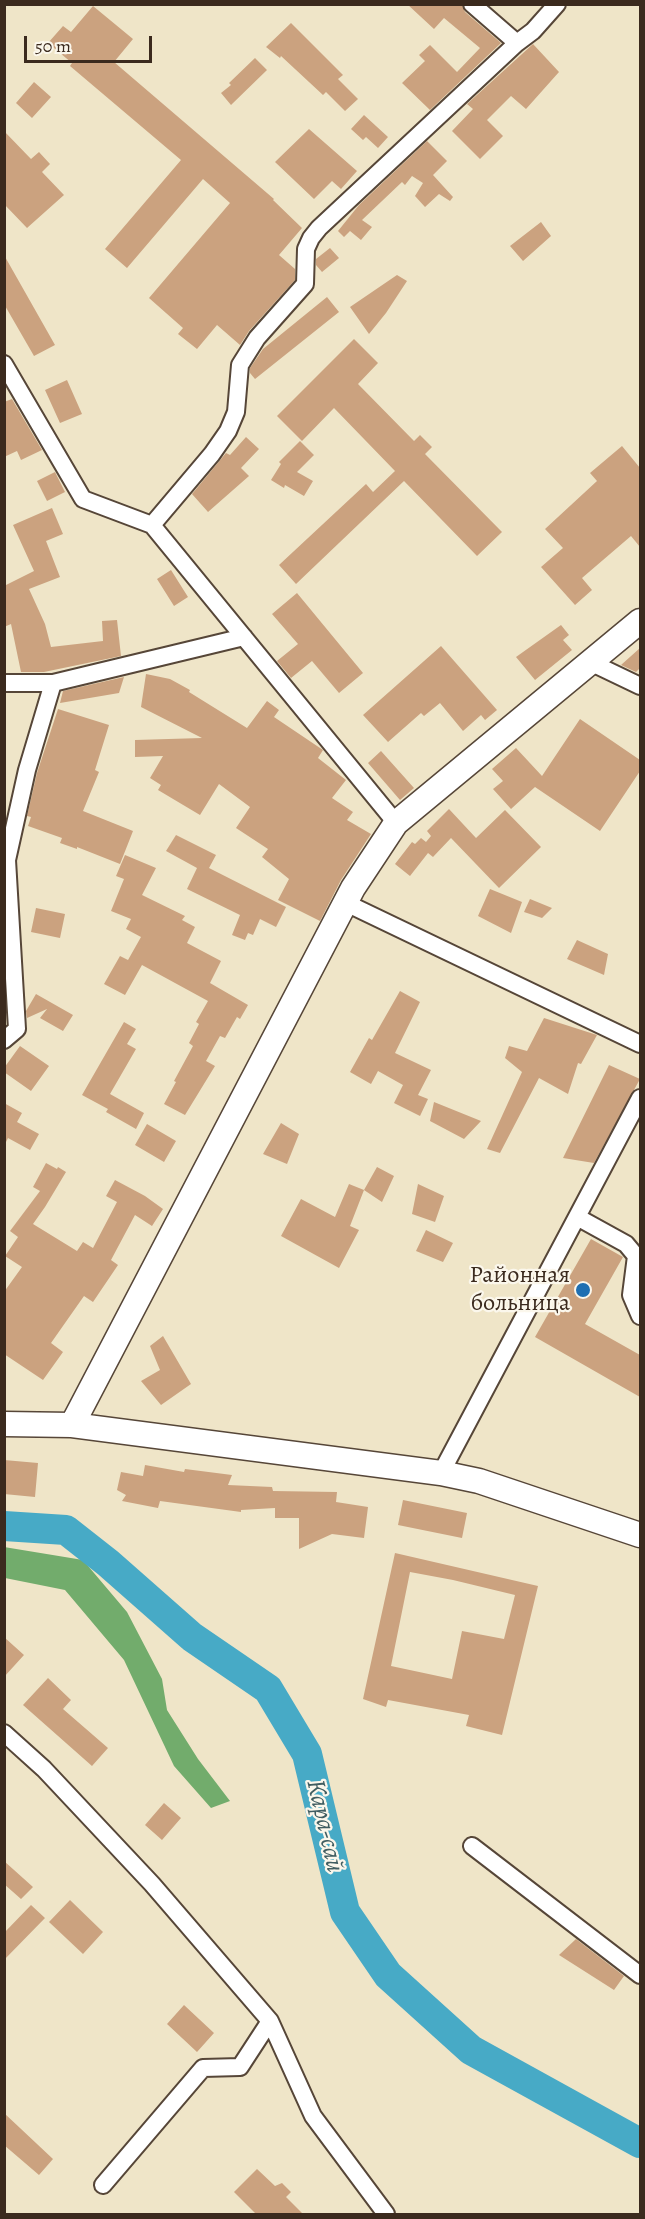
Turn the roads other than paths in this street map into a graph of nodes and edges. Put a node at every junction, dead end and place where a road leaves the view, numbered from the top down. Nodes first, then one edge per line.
1 (472, 4) edge
2 (557, 4) edge
3 (517, 43) junction
4 (4, 364) edge
5 (153, 525) junction
6 (640, 621) edge
7 (244, 637) junction
8 (592, 663) junction
9 (4, 683) edge
10 (53, 683) junction
11 (640, 686) edge
12 (396, 823) junction
13 (346, 903) junction
14 (4, 1040) edge
15 (640, 1044) edge
16 (640, 1098) edge
17 (577, 1217) junction
18 (640, 1316) edge
19 (4, 1424) edge
20 (72, 1425) junction
21 (441, 1473) junction
22 (640, 1535) edge
23 (4, 1733) edge
24 (472, 1846) dead end
25 (638, 1969) edge
26 (270, 2021) junction
27 (103, 2186) dead end
28 (386, 2214) edge

1 - 3 street
2 - 3 street
3 - 5 street
4 - 5 street
5 - 7 street
6 - 8 street
7 - 10 street
7 - 12 street
8 - 11 street
8 - 12 street
9 - 10 street
10 - 14 street
12 - 13 street
13 - 15 street
13 - 20 street
16 - 17 street
17 - 18 street
17 - 21 street
19 - 20 street
20 - 21 street
21 - 22 street
23 - 26 street
24 - 25 street
26 - 27 street
26 - 28 street

